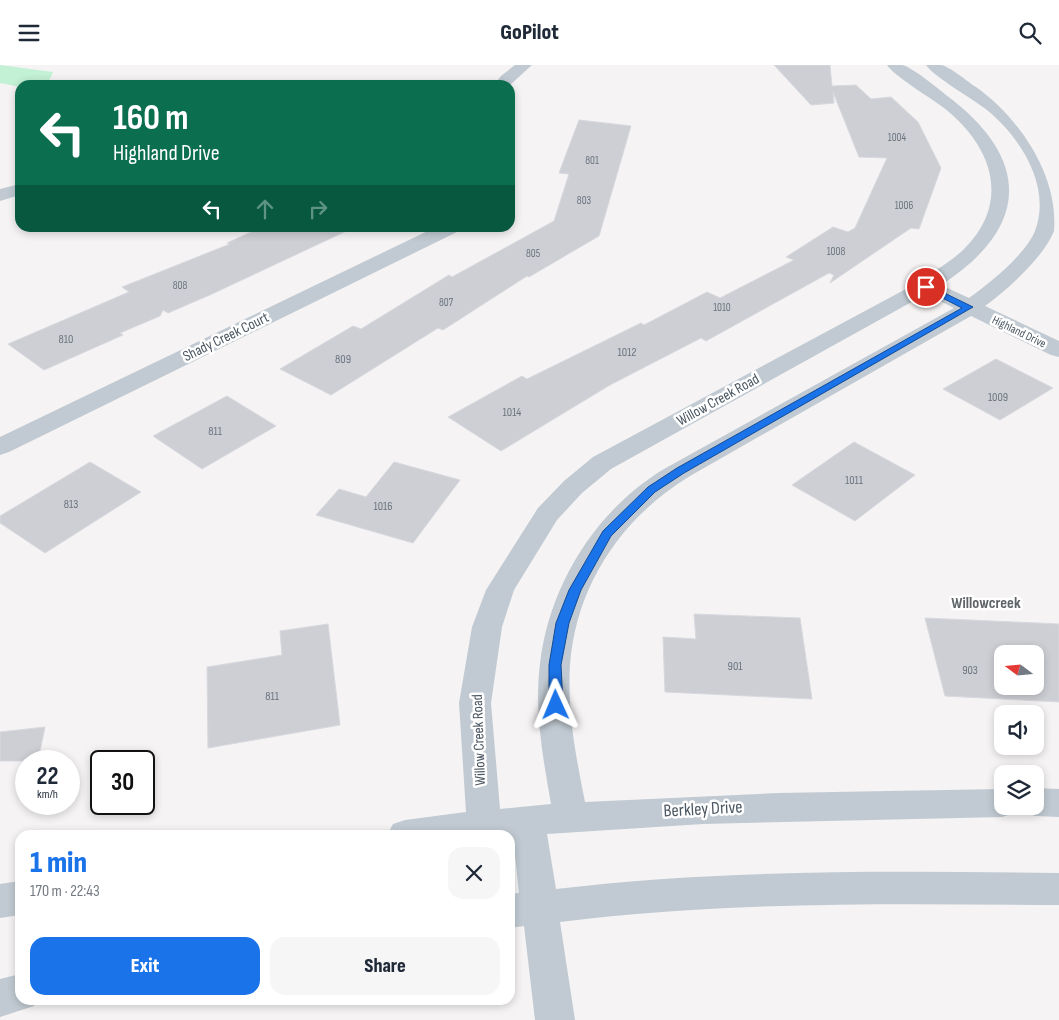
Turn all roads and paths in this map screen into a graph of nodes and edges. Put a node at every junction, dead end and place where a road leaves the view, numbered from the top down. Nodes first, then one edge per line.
1 (525, 65) edge
2 (894, 65) edge
3 (933, 65) edge
4 (505, 80) edge
5 (1029, 174) edge
6 (15, 190) edge
7 (0, 195) edge
8 (442, 232) edge
9 (926, 287) junction
10 (969, 307) junction
11 (1059, 351) edge
12 (0, 447) edge
13 (1044, 802) edge
14 (994, 803) edge
15 (1059, 803) edge
16 (570, 816) junction
17 (528, 820) junction
18 (484, 826) junction
19 (449, 830) edge
20 (1059, 889) edge
21 (15, 899) edge
22 (0, 901) edge
23 (525, 909) edge
24 (15, 994) edge
25 (0, 997) edge
26 (555, 1020) edge

1 - 4 street
2 - 5 street, Willow Creek Road
3 - 5 street, Willow Creek Road
5 - 9 street, Willow Creek Road
5 - 10 street, Willow Creek Road
6 - 7 street
8 - 12 street, Shady Creek Court
9 - 10 street, Highland Drive
9 - 18 street, Willow Creek Road
10 - 11 street, Highland Drive
10 - 16 street, Willow Creek Road
13 - 15 street
14 - 16 street, Berkley Drive
16 - 17 street, Berkley Drive
17 - 18 street, Berkley Drive
17 - 23 street
18 - 19 street, Berkley Drive
20 - 23 street
21 - 22 street
23 - 26 street
24 - 25 street

